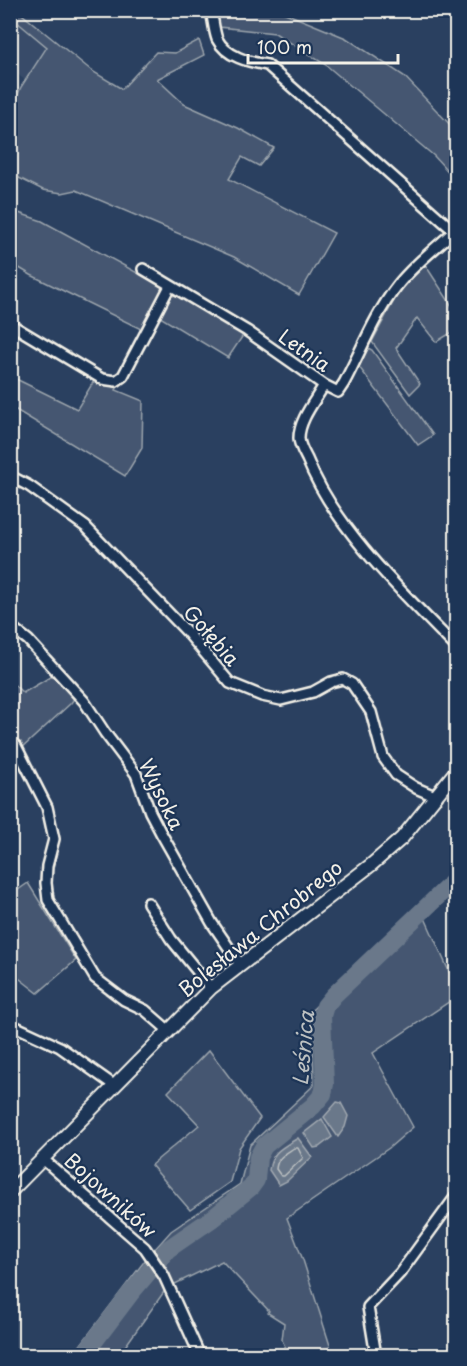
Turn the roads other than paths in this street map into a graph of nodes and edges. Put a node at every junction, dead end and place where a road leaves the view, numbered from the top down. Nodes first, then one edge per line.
1 (211, 10) edge
2 (455, 233) edge
3 (143, 269) dead end
4 (170, 286) junction
5 (10, 324) edge
6 (324, 385) junction
7 (10, 476) edge
8 (10, 626) edge
9 (456, 647) edge
10 (10, 750) edge
11 (456, 771) edge
12 (436, 797) junction
13 (148, 903) dead end
14 (240, 964) junction
15 (211, 988) junction
16 (10, 1024) edge
17 (168, 1030) junction
18 (115, 1086) junction
19 (44, 1160) junction
20 (10, 1192) edge
21 (456, 1196) edge
22 (200, 1356) edge
23 (376, 1356) edge

1 - 2 street, Letnia
2 - 6 street, Letnia
3 - 4 street, Letnia
4 - 5 street
4 - 6 street, Letnia
6 - 9 street
7 - 12 street, Gołębia
8 - 14 street, Wysoka
10 - 17 street
11 - 12 street, Bolesława Chrobrego
12 - 14 street, Bolesława Chrobrego
13 - 15 street
14 - 15 street, Bolesława Chrobrego
15 - 17 street, Bolesława Chrobrego
16 - 18 street
17 - 18 street, Bolesława Chrobrego
18 - 19 street, Bolesława Chrobrego
19 - 20 street, Bolesława Chrobrego
19 - 22 street, Bojowników
21 - 23 street

